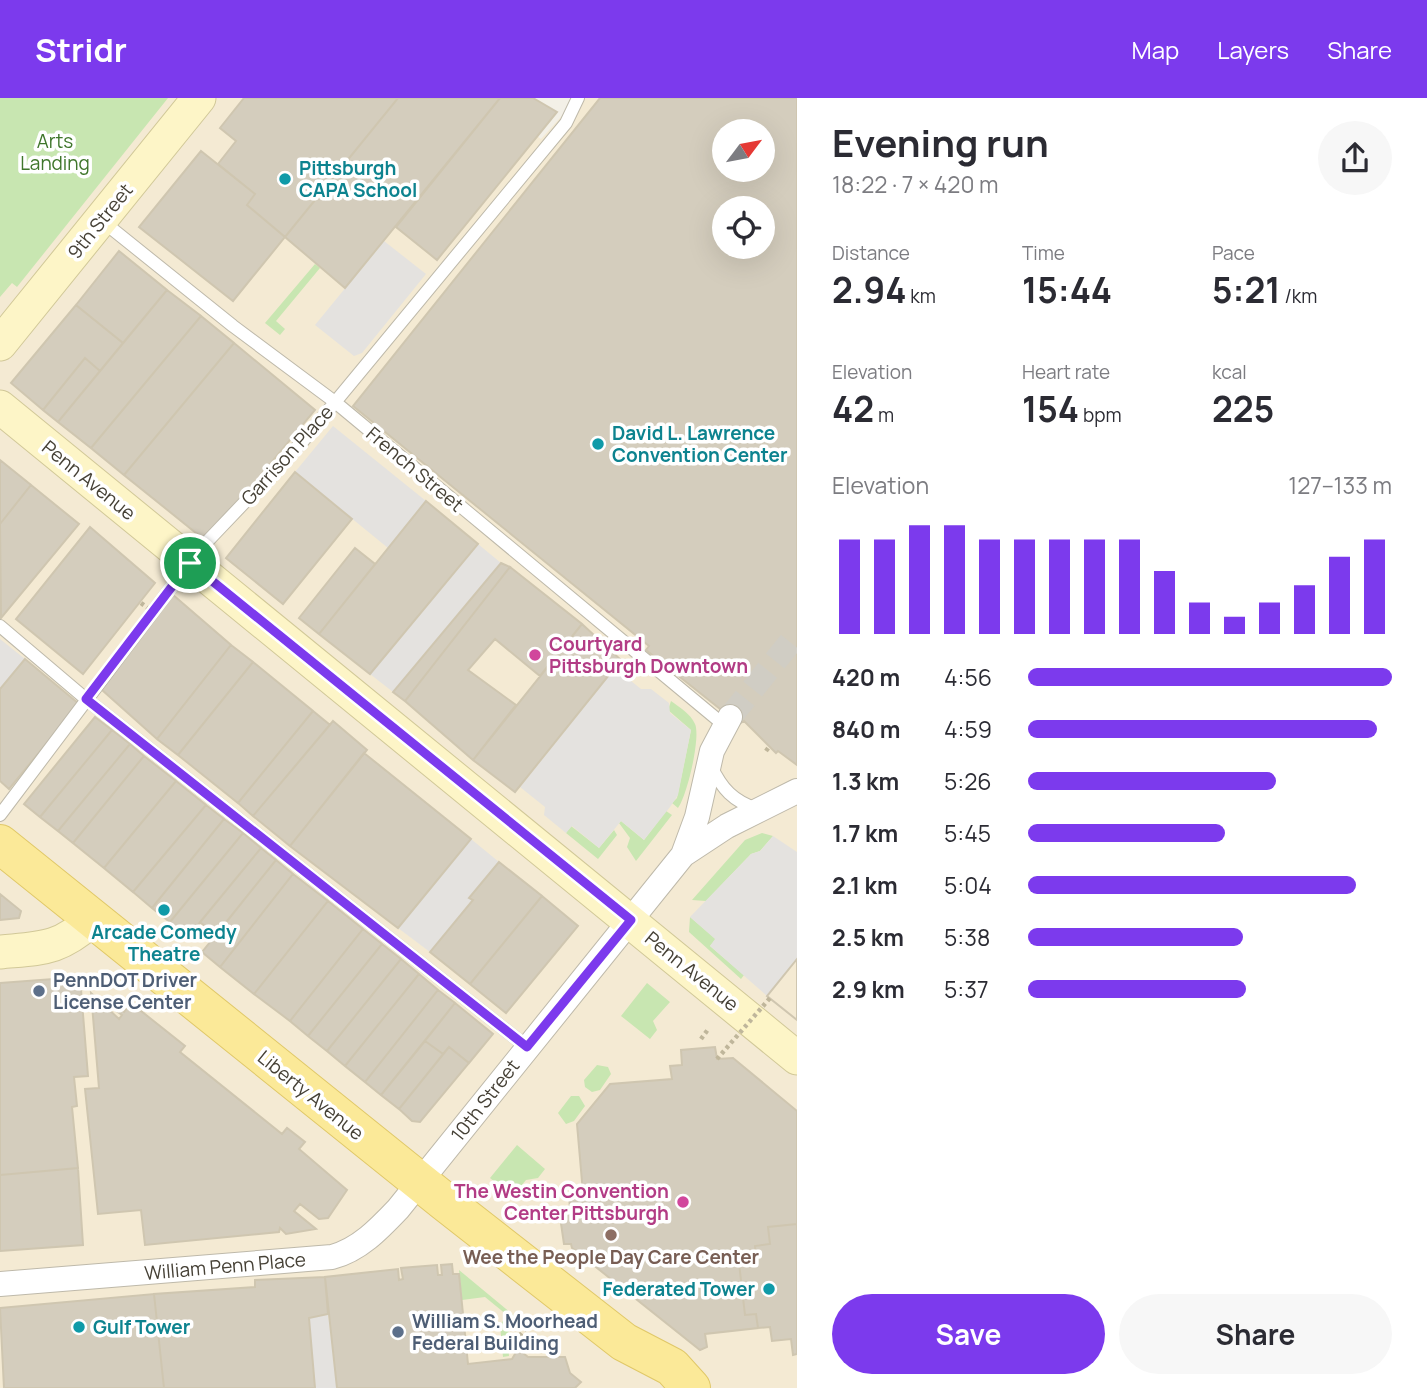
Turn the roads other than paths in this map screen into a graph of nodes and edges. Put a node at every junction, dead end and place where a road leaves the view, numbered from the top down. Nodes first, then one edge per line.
1 (199, 98) edge
2 (578, 98) edge
3 (101, 219) junction
4 (0, 344) edge
5 (335, 402) junction
6 (0, 407) edge
7 (190, 563) junction
8 (0, 626) edge
9 (86, 699) junction
10 (727, 721) joint
11 (710, 762) junction
12 (797, 792) edge
13 (762, 811) junction
14 (0, 815) edge
15 (0, 844) edge
16 (683, 855) junction
17 (92, 920) junction
18 (631, 920) junction
19 (0, 952) edge
20 (527, 1047) junction
21 (797, 1058) edge
22 (420, 1182) junction
23 (0, 1284) edge
24 (624, 1342) junction
25 (653, 1388) edge
26 (691, 1388) edge

1 - 3 street, 9th Street
2 - 5 lane, Garrison Place
3 - 4 street, 9th Street
3 - 5 lane, French Street
5 - 7 lane, Garrison Place
5 - 10 lane, French Street
6 - 7 street, Penn Avenue
7 - 9 lane, Garrison Place
7 - 18 street, Penn Avenue
8 - 9 lane
9 - 14 lane, Garrison Place
9 - 20 lane
10 - 11 street, 10th Street
11 - 13 lane
11 - 16 street, 10th Street
12 - 13 street, 10th Street
13 - 16 street, 10th Street
15 - 17 main road, Liberty Avenue
16 - 18 street, 10th Street
17 - 19 street
17 - 22 main road, Liberty Avenue
18 - 20 street, 10th Street
18 - 21 street, Penn Avenue
20 - 22 street, 10th Street
22 - 23 street, William Penn Place
22 - 24 main road, Liberty Avenue
24 - 25 main road, Liberty Avenue
24 - 26 main road, Liberty Avenue

